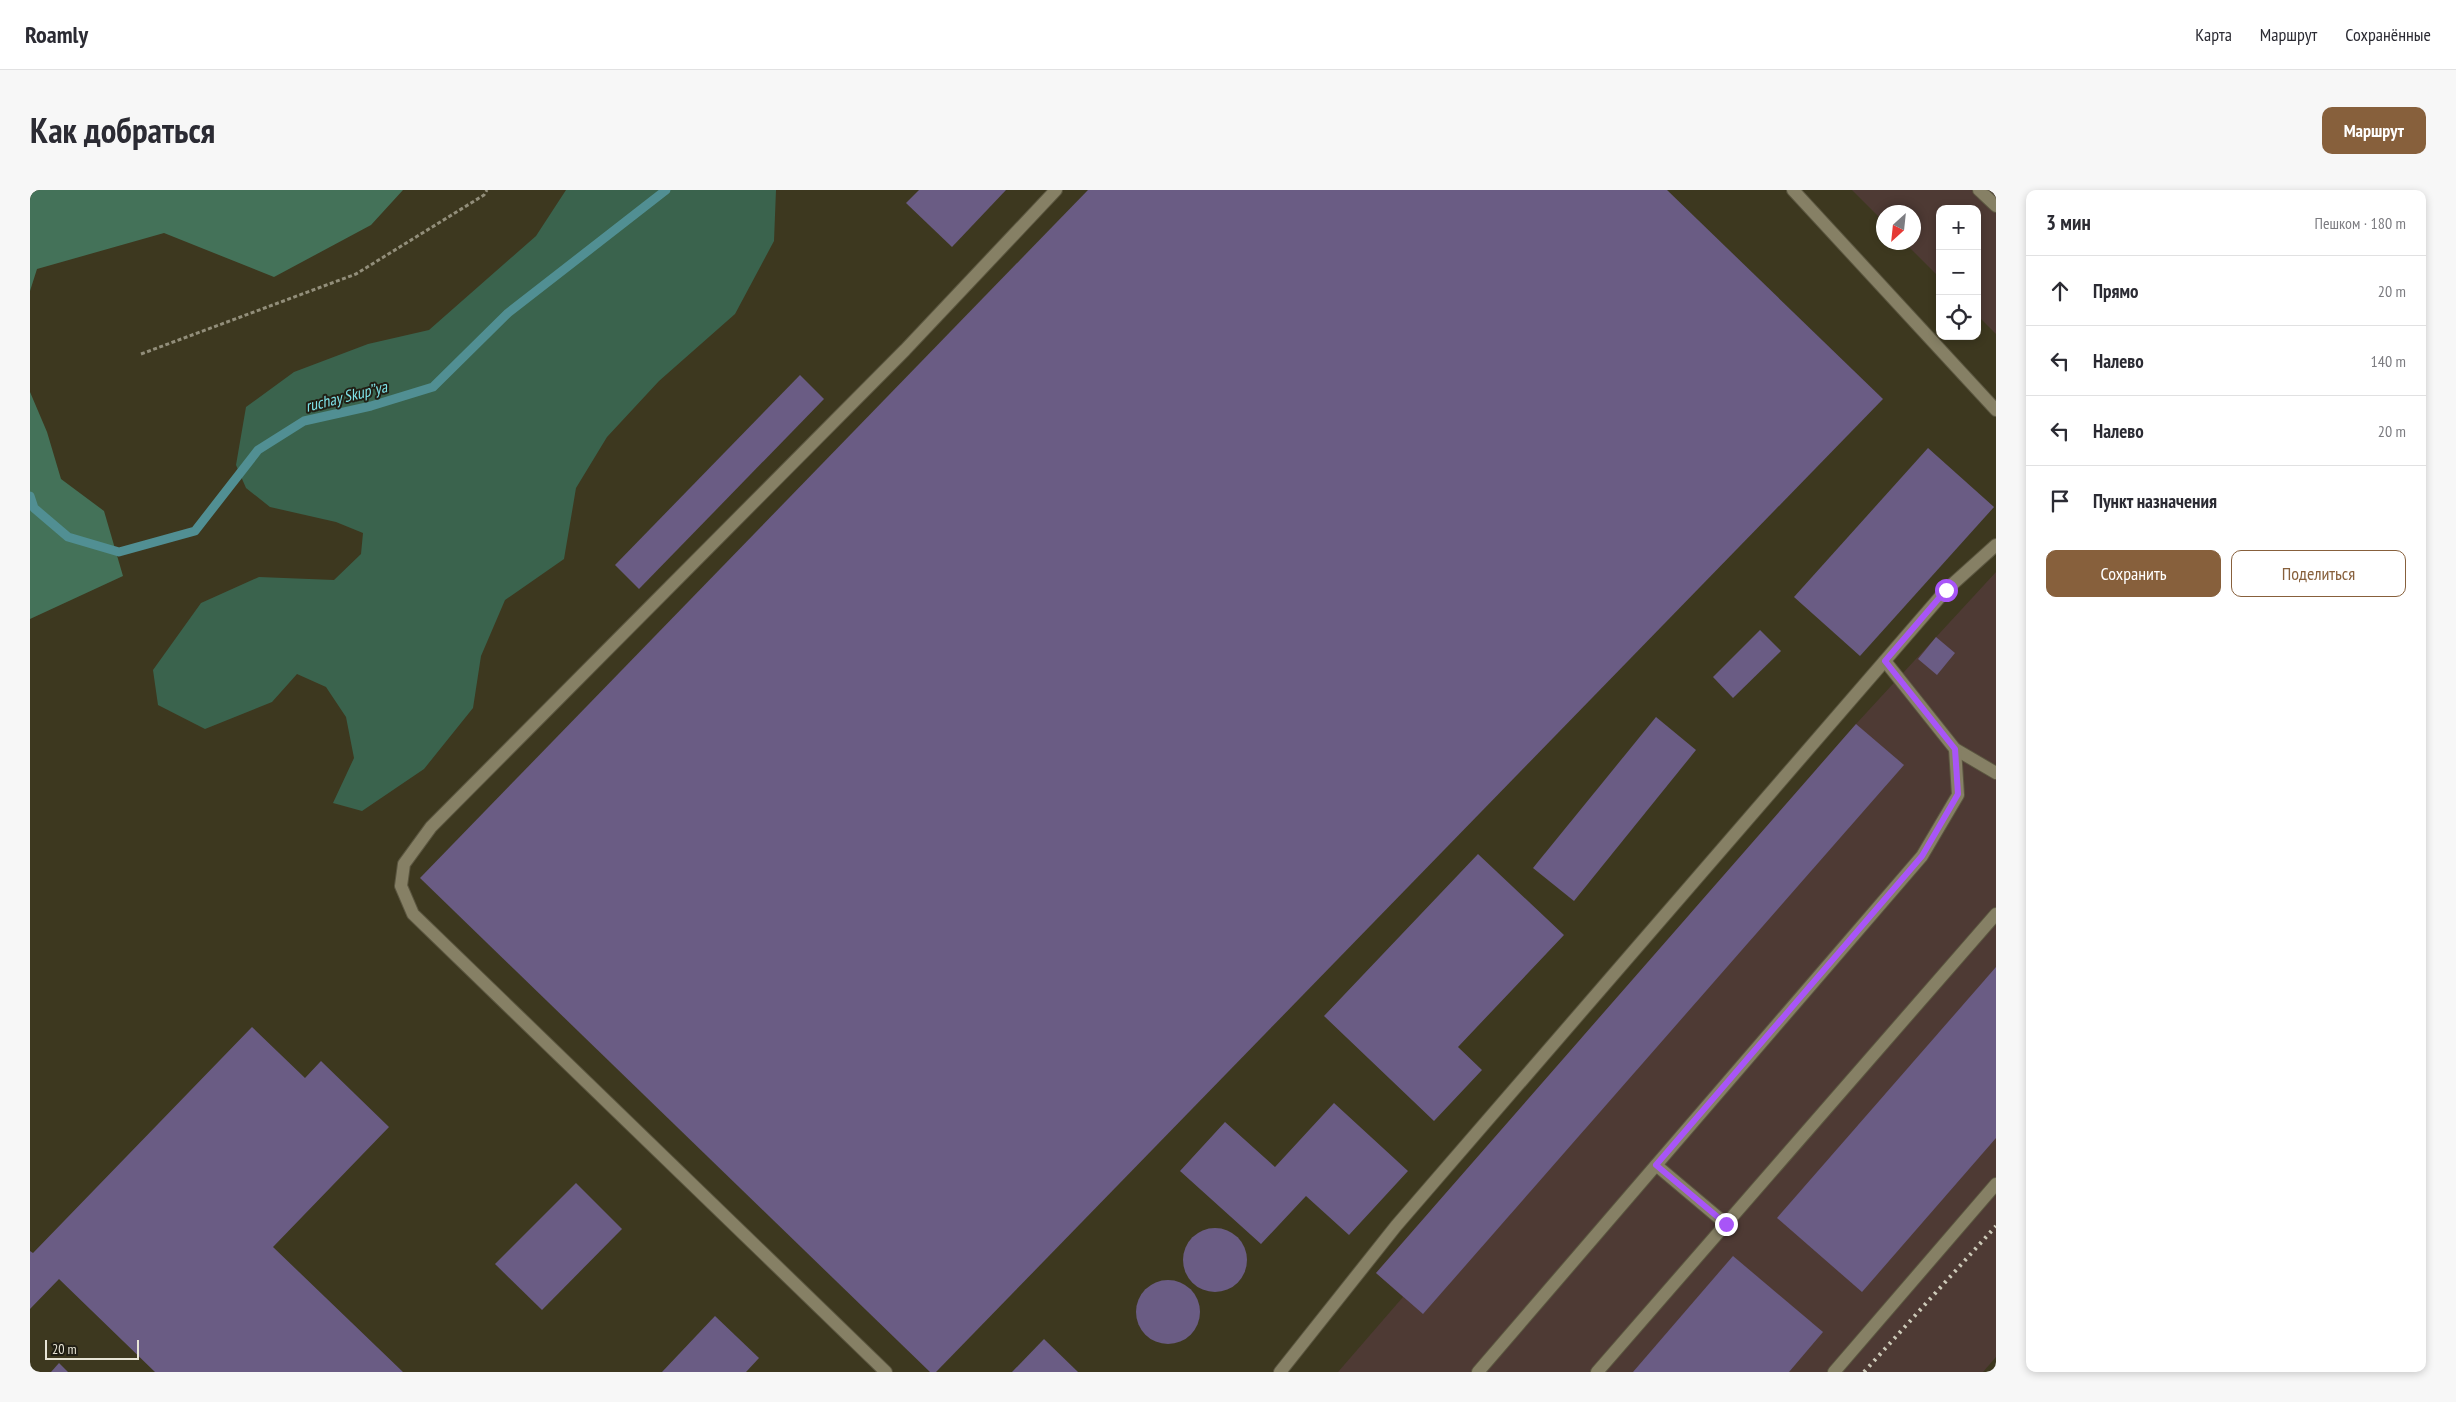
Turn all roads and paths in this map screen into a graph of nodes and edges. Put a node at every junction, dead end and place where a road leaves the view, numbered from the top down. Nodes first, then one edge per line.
1 (487, 190) edge
2 (1056, 190) edge
3 (1793, 190) edge
4 (1979, 190) edge
5 (1996, 206) edge
6 (141, 354) dead end
7 (1996, 410) edge
8 (1996, 545) edge
9 (1885, 661) junction
10 (1955, 749) junction
11 (1996, 773) edge
12 (1996, 914) edge
13 (1656, 1165) junction
14 (1996, 1184) edge
15 (1726, 1224) junction
16 (886, 1372) edge
17 (1280, 1372) edge
18 (1478, 1372) edge
19 (1597, 1372) edge
20 (1834, 1372) edge

1 - 6 path
2 - 16 lane
3 - 7 lane
4 - 5 lane
8 - 9 lane
9 - 10 lane
9 - 17 lane
10 - 11 lane
10 - 13 lane
12 - 15 lane
13 - 15 lane
13 - 18 lane
14 - 20 lane
15 - 19 lane

